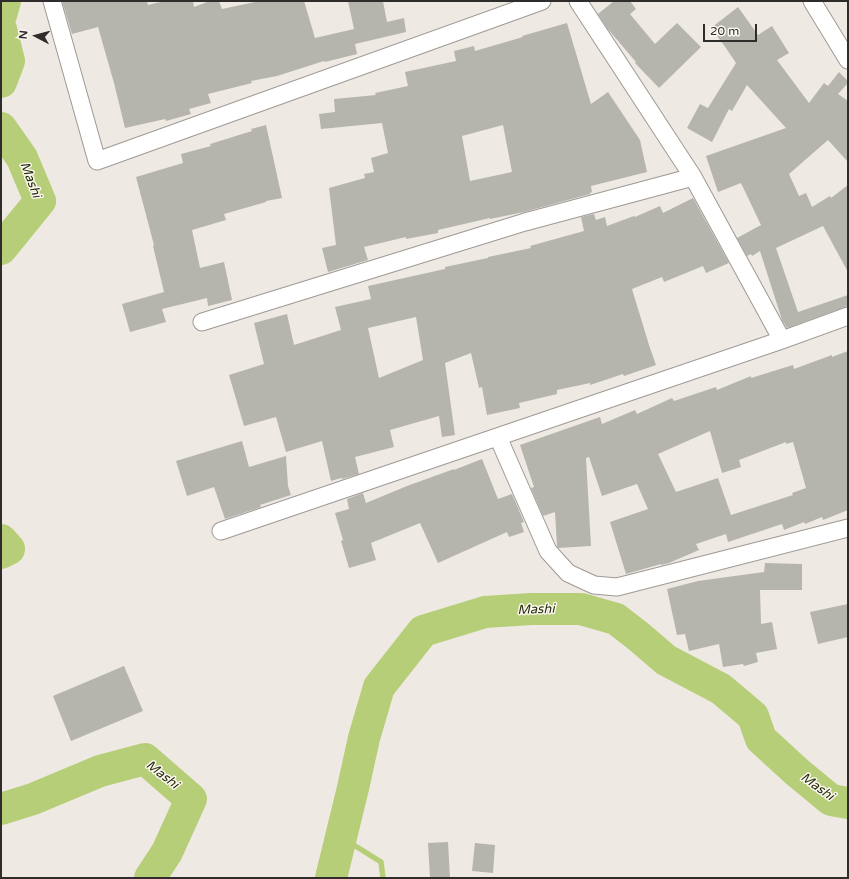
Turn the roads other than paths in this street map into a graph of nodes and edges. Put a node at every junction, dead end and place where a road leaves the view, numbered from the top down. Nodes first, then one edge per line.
1 (52, 1) edge
2 (542, 1) edge
3 (578, 1) edge
4 (812, 1) edge
5 (848, 60) edge
6 (693, 177) junction
7 (848, 316) edge
8 (202, 322) dead end
9 (782, 340) junction
10 (498, 437) junction
11 (848, 528) edge
12 (221, 531) dead end

1 - 2 street
3 - 6 street
4 - 5 street
6 - 8 street
6 - 9 street
7 - 9 street
9 - 10 street
10 - 11 street
10 - 12 street

